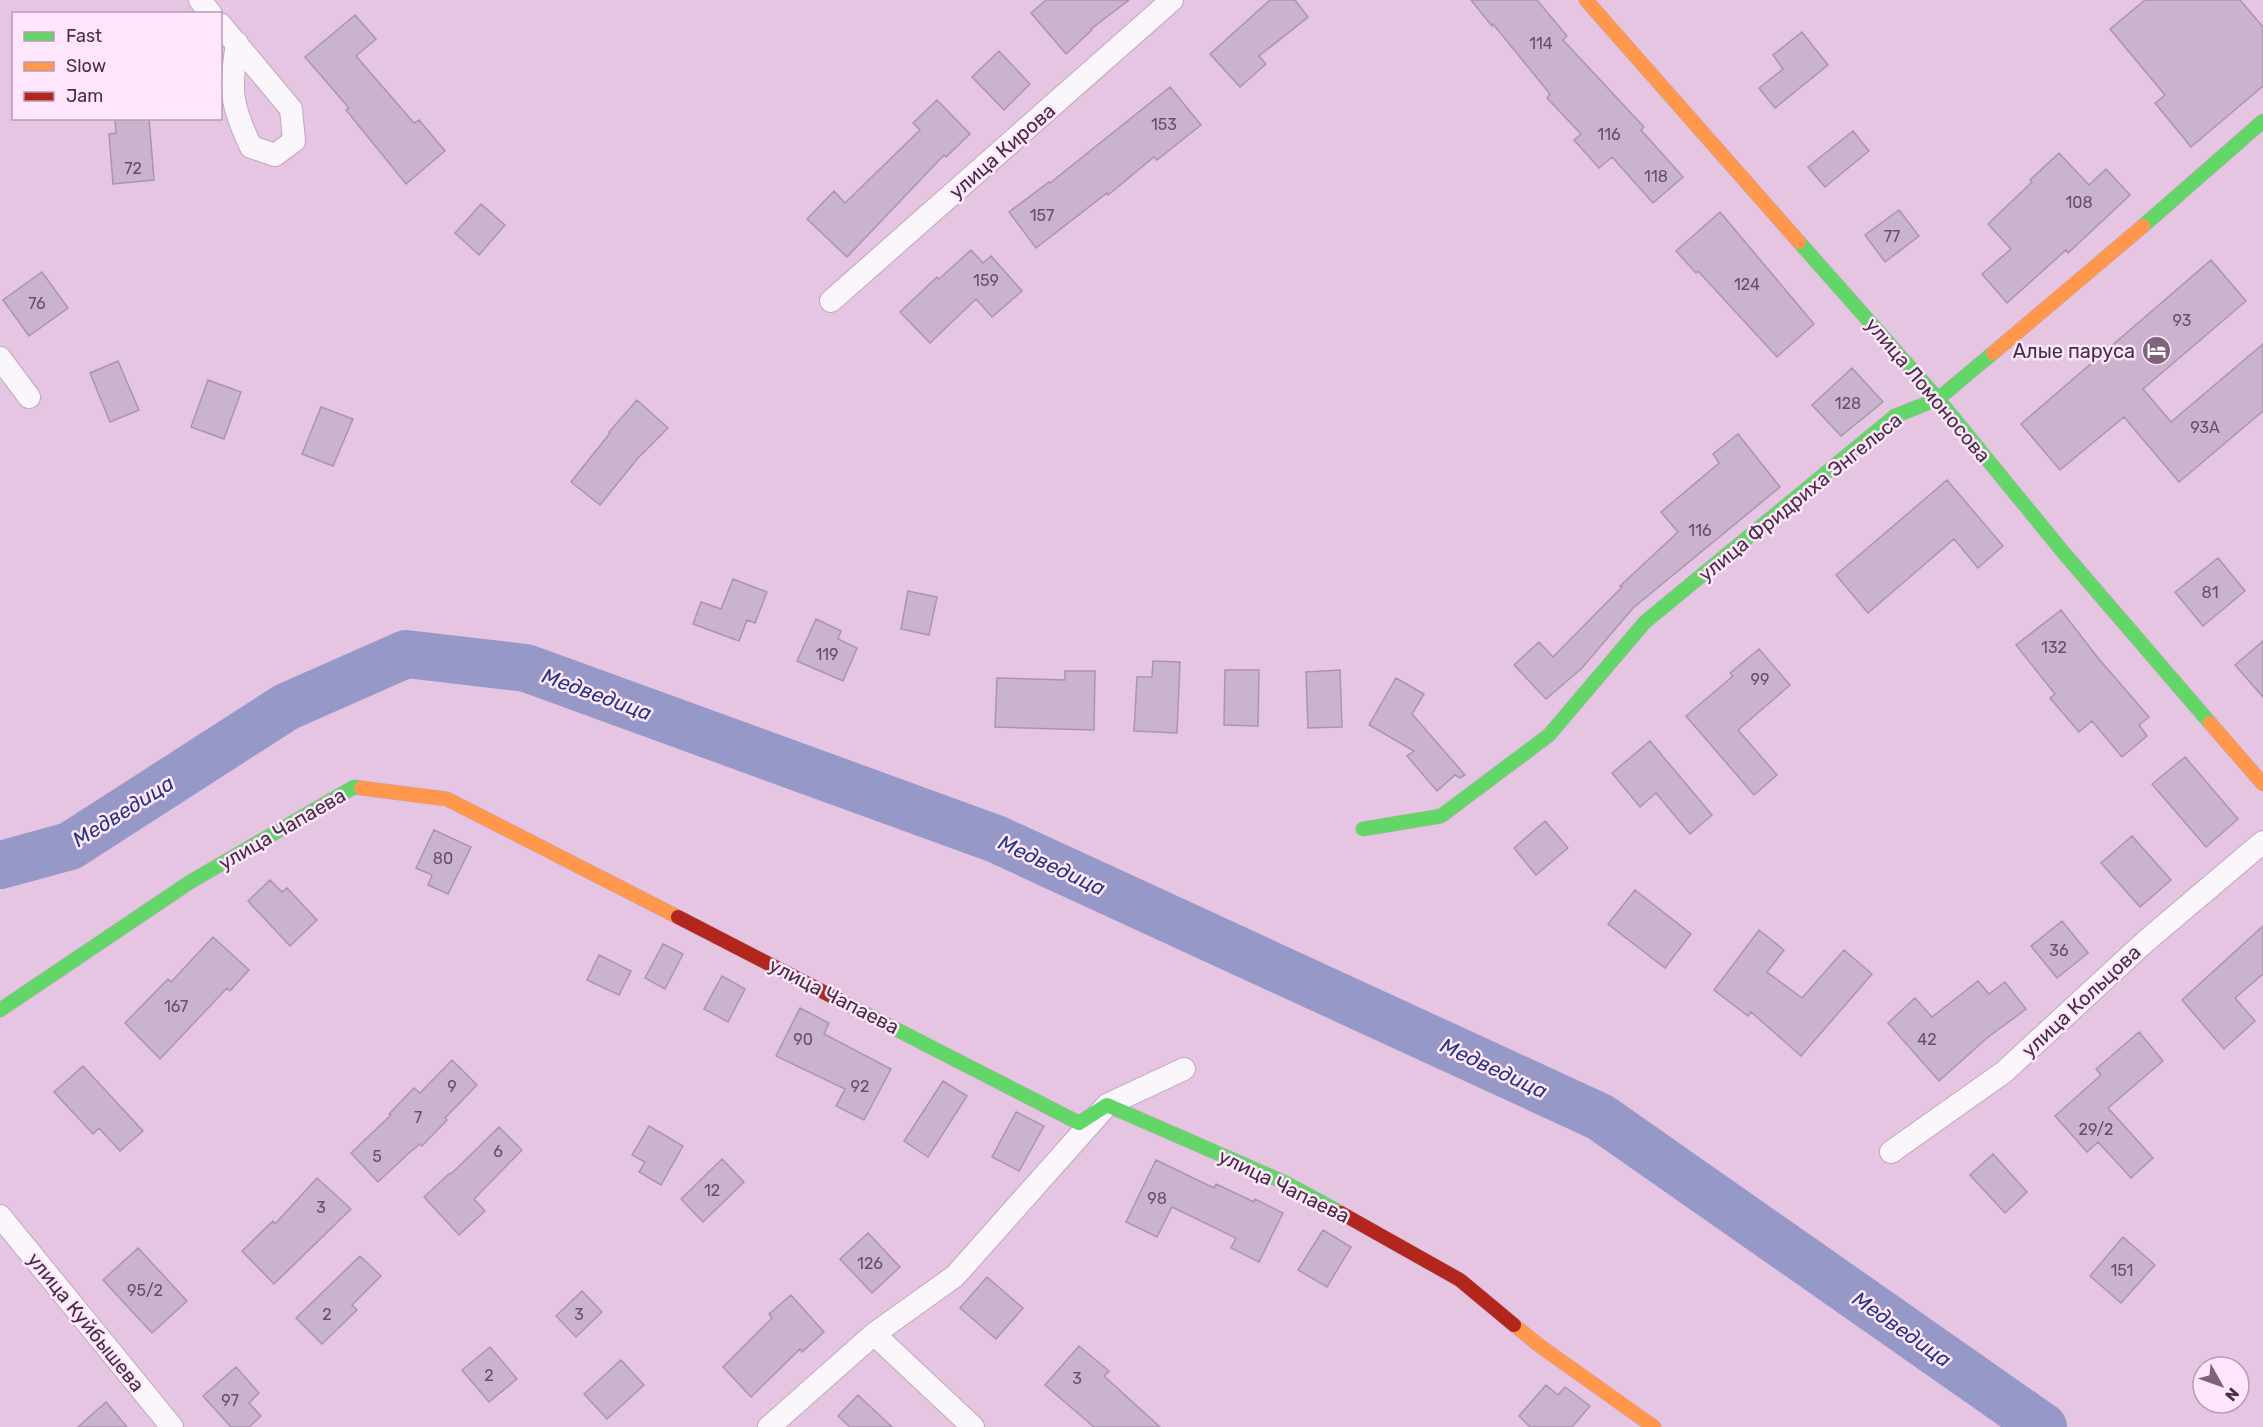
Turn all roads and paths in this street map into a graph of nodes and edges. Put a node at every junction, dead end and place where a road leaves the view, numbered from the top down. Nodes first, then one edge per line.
1 (200, 0) edge
2 (1172, 0) edge
3 (1586, 0) edge
4 (209, 12) edge
5 (222, 26) edge
6 (237, 43) dead end
7 (2263, 121) edge
8 (831, 301) dead end
9 (0, 358) edge
10 (29, 397) dead end
11 (1938, 399) junction
12 (2263, 784) edge
13 (1363, 829) dead end
14 (2263, 842) edge
15 (0, 1010) edge
16 (1184, 1069) dead end
17 (1107, 1105) junction
18 (1891, 1152) dead end
19 (0, 1216) edge
20 (874, 1334) junction
21 (171, 1427) edge
22 (769, 1427) edge
23 (972, 1427) edge
24 (1654, 1427) edge

1 - 4 street
2 - 8 street, улица Кирова
3 - 11 street, улица Ломоносова
5 - 6 street
7 - 11 street, улица Фридриха Энгельса
9 - 10 street
11 - 12 street, улица Ломоносова
11 - 13 street, улица Фридриха Энгельса
14 - 18 street, улица Кольцова
15 - 17 street, улица Чапаева
16 - 17 street
17 - 20 street
17 - 24 street, улица Чапаева
19 - 21 street, улица Куйбышева
20 - 22 street
20 - 23 street

